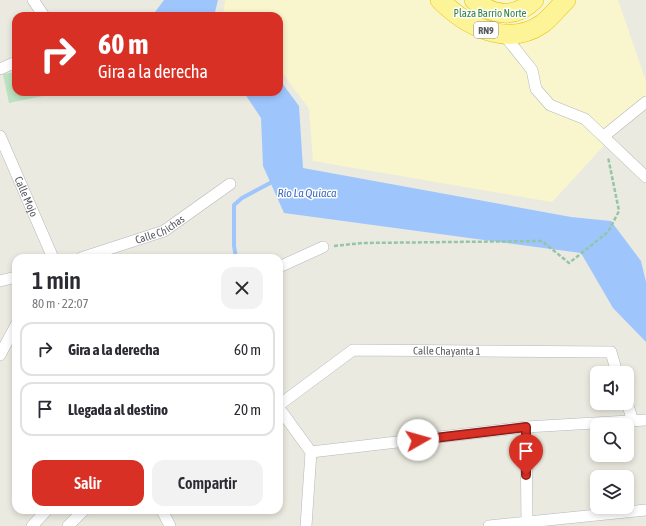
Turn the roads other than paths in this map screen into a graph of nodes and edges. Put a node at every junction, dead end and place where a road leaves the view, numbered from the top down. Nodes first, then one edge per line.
1 (33, 0) edge
2 (440, 0) edge
3 (474, 0) edge
4 (566, 0) edge
5 (530, 4) edge
6 (41, 12) edge
7 (505, 36) junction
8 (12, 64) edge
9 (0, 69) edge
10 (646, 102) edge
11 (0, 136) edge
12 (604, 136) junction
13 (646, 177) edge
14 (230, 184) dead end
15 (323, 247) road end
16 (51, 254) edge
17 (93, 254) edge
18 (283, 264) edge
19 (12, 278) edge
20 (0, 280) edge
21 (12, 333) edge
22 (0, 355) edge
23 (615, 366) edge
24 (283, 403) edge
25 (283, 412) edge
26 (646, 420) edge
27 (634, 421) edge
28 (590, 423) edge
29 (526, 427) junction
30 (311, 452) junction
31 (646, 510) edge
32 (43, 514) edge
33 (80, 514) edge
34 (164, 514) edge
35 (526, 524) edge
36 (32, 526) edge
37 (68, 526) edge
38 (170, 526) edge
39 (306, 526) edge
40 (489, 526) edge

1 - 6 street
2 - 7 highway, RN9
3 - 5 highway, RN9
4 - 7 highway, RN9
7 - 12 street
8 - 9 street
10 - 12 street
11 - 16 street, Calle Mojo
12 - 13 street
14 - 17 street, Calle Chichas
15 - 18 street
19 - 20 street
21 - 22 street
23 - 24 street, Calle Chayanta 1
25 - 30 street
26 - 27 street
28 - 29 street
29 - 30 street
29 - 35 street
30 - 39 street
31 - 35 street
32 - 36 street
33 - 37 street
34 - 38 street
35 - 40 street

